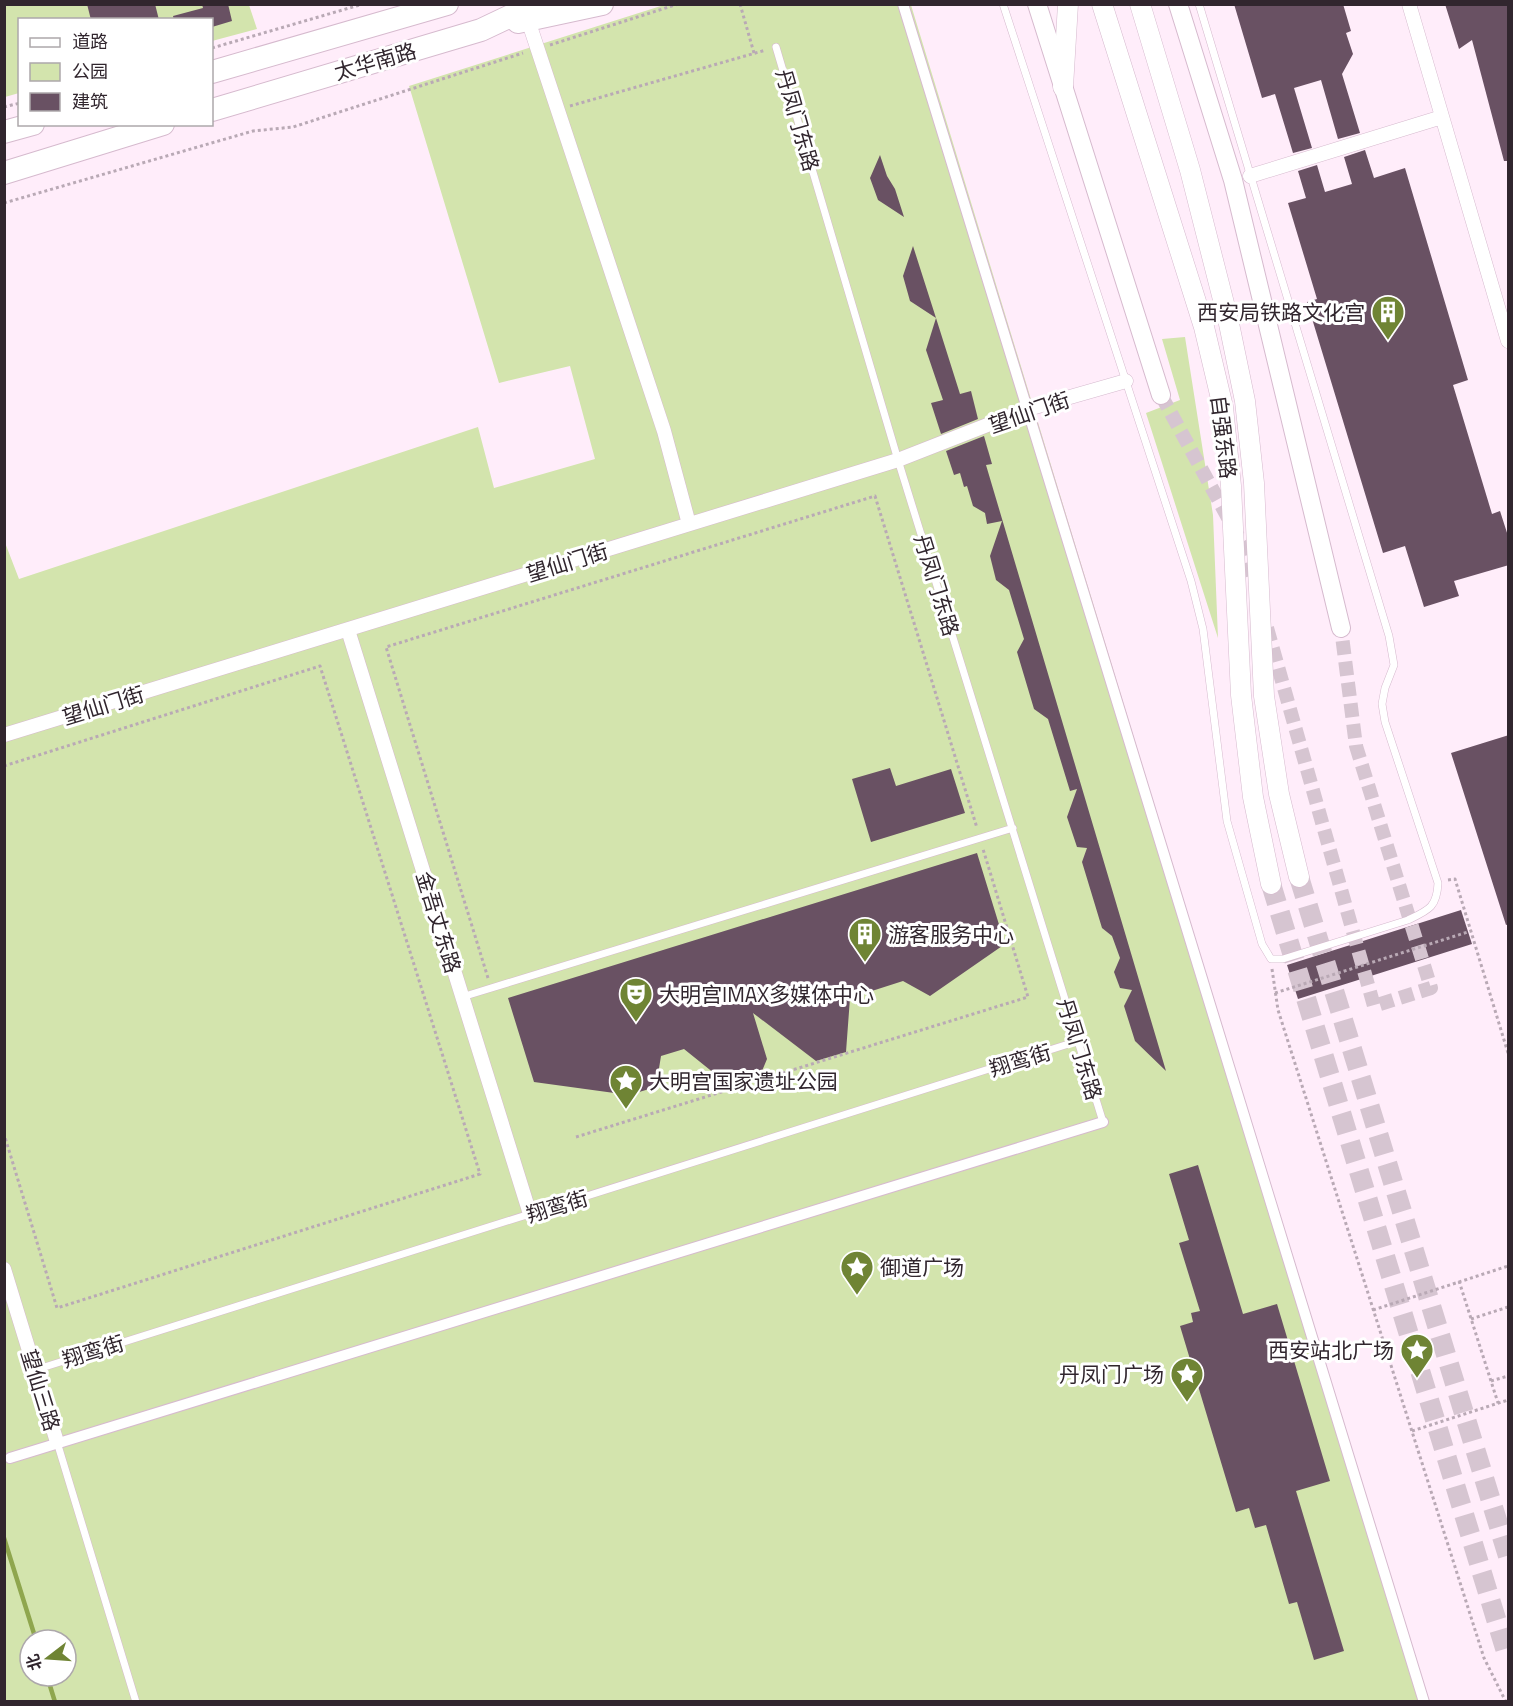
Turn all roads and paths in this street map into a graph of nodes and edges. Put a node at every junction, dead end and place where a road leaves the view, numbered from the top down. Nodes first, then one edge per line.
1 (363, 4) edge
2 (447, 4) edge
3 (602, 4) edge
4 (678, 4) edge
5 (741, 4) edge
6 (903, 4) edge
7 (1003, 4) edge
8 (1037, 4) edge
9 (1068, 4) edge
10 (1102, 4) edge
11 (1140, 4) edge
12 (1178, 4) edge
13 (1199, 4) edge
14 (1408, 4) edge
15 (532, 12) edge
16 (776, 47) joint
17 (213, 48) edge
18 (537, 49) junction
19 (754, 53) junction
20 (213, 72) edge
21 (1063, 87) junction
22 (556, 109) junction
23 (213, 110) edge
24 (1442, 117) junction
25 (26, 126) edge
26 (157, 126) edge
27 (4, 132) edge
28 (4, 173) edge
29 (1250, 176) junction
30 (4, 203) edge
31 (1509, 341) edge
32 (1126, 381) junction
33 (1161, 395) tunnel mouth
34 (1028, 409) junction
35 (898, 460) junction
36 (689, 524) junction
37 (1341, 628) tunnel mouth
38 (348, 630) junction
39 (4, 735) edge
40 (4, 766) edge
41 (1013, 828) junction
42 (980, 838) junction
43 (1299, 877) tunnel mouth
44 (1438, 883) junction
45 (1271, 884) tunnel mouth
46 (1471, 931) junction
47 (1271, 959) junction
48 (491, 988) junction
49 (1275, 993) junction
50 (462, 997) junction
51 (1078, 1041) junction
52 (1509, 1053) edge
53 (1103, 1122) joint
54 (4, 1134) edge
55 (576, 1137) dead end
56 (530, 1214) junction
57 (1509, 1266) edge
58 (4, 1269) edge
59 (1459, 1281) junction
60 (1509, 1307) edge
61 (1373, 1310) junction
62 (1471, 1319) junction
63 (35, 1370) junction
64 (1509, 1376) edge
65 (1491, 1381) junction
66 (1509, 1400) edge
67 (1498, 1403) junction
68 (1412, 1431) junction
69 (57, 1442) junction
70 (10, 1458) dead end
71 (136, 1701) edge
72 (1424, 1701) edge
73 (1506, 1701) edge

1 - 17 path
2 - 20 main road, 太华南路
3 - 15 main road, 太华南路
4 - 18 path
5 - 19 path
6 - 34 street
7 - 32 lane
8 - 21 street
9 - 21 main road
10 - 45 main road, 自强东路
11 - 43 main road, 自强东路
12 - 37 street
13 - 29 lane
14 - 24 street
15 - 18 street
15 - 23 main road, 太华南路
16 - 19 path
16 - 35 lane, 丹凤门东路
18 - 22 street
18 - 30 path
19 - 22 path
21 - 33 street
22 - 36 street
24 - 29 street
24 - 31 street
25 - 27 main road
26 - 28 main road
29 - 44 lane
32 - 34 street, 望仙门街
32 - 47 lane
34 - 35 street, 望仙门街
34 - 72 street
35 - 36 street, 望仙门街
35 - 41 lane, 丹凤门东路
36 - 38 street, 望仙门街
38 - 39 street, 望仙门街
38 - 50 street, 金吾丈东路
40 - 54 path
41 - 42 lane
41 - 51 lane, 丹凤门东路
42 - 48 lane
42 - 48 path
42 - 55 path
44 - 46 path
44 - 47 lane
46 - 49 path
46 - 52 path
47 - 49 path
48 - 50 lane
49 - 61 path
50 - 56 street, 金吾丈东路
51 - 53 lane, 丹凤门东路
51 - 56 lane, 翔鸾街
53 - 69 street
56 - 63 lane, 翔鸾街
57 - 59 path
58 - 63 street, 望仙三路
59 - 61 path
59 - 62 path
60 - 62 path
61 - 68 path
62 - 65 path
63 - 69 street, 望仙三路
64 - 65 path
65 - 67 path
66 - 67 path
67 - 68 path
68 - 73 path
69 - 70 street
69 - 71 lane

